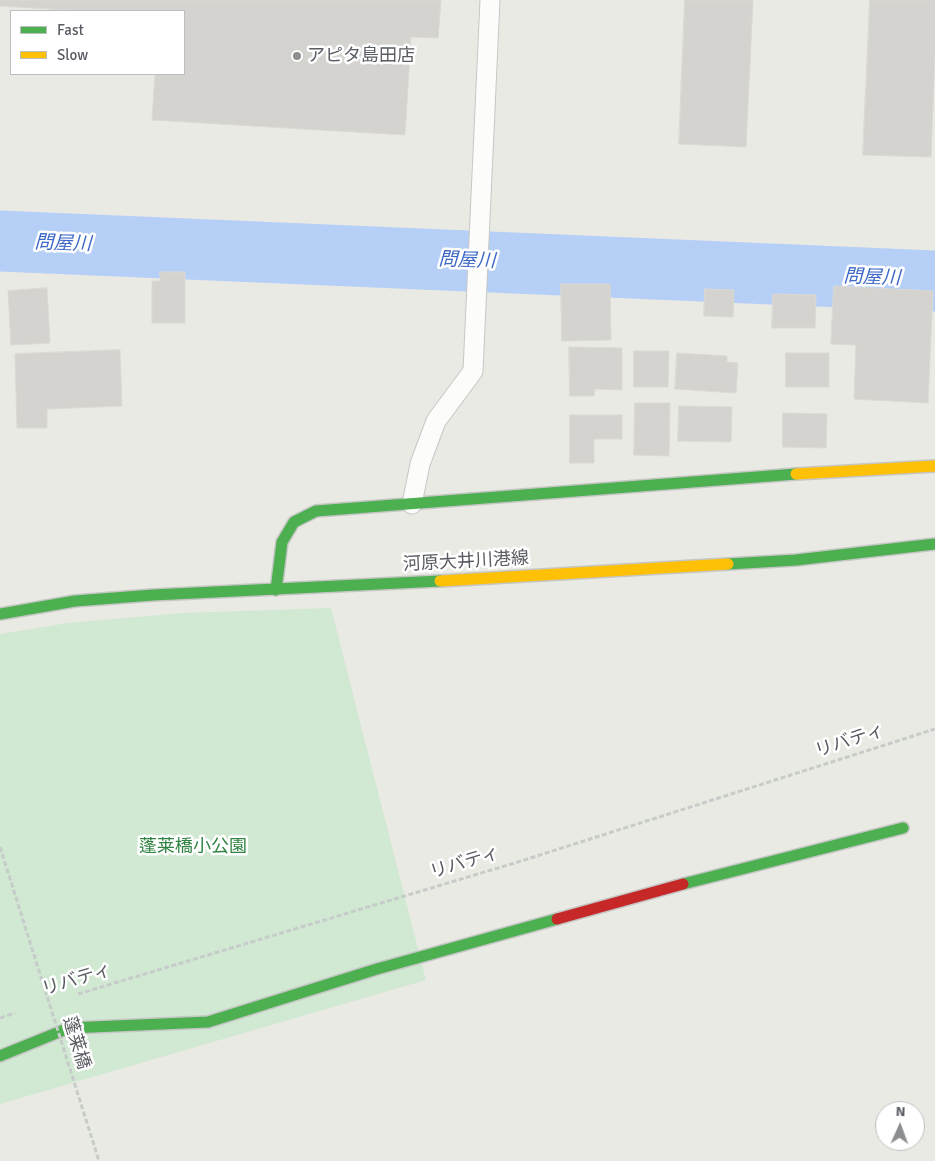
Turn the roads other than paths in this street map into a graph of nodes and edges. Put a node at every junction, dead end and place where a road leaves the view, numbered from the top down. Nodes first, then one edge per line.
1 (490, 0) edge
2 (935, 466) edge
3 (412, 504) junction
4 (935, 544) edge
5 (276, 590) junction
6 (0, 614) edge
7 (903, 828) dead end
8 (0, 1056) edge

1 - 3 lane
2 - 3 street
3 - 5 street
4 - 5 street, 河原大井川港線
5 - 6 street, 河原大井川港線
7 - 8 street

